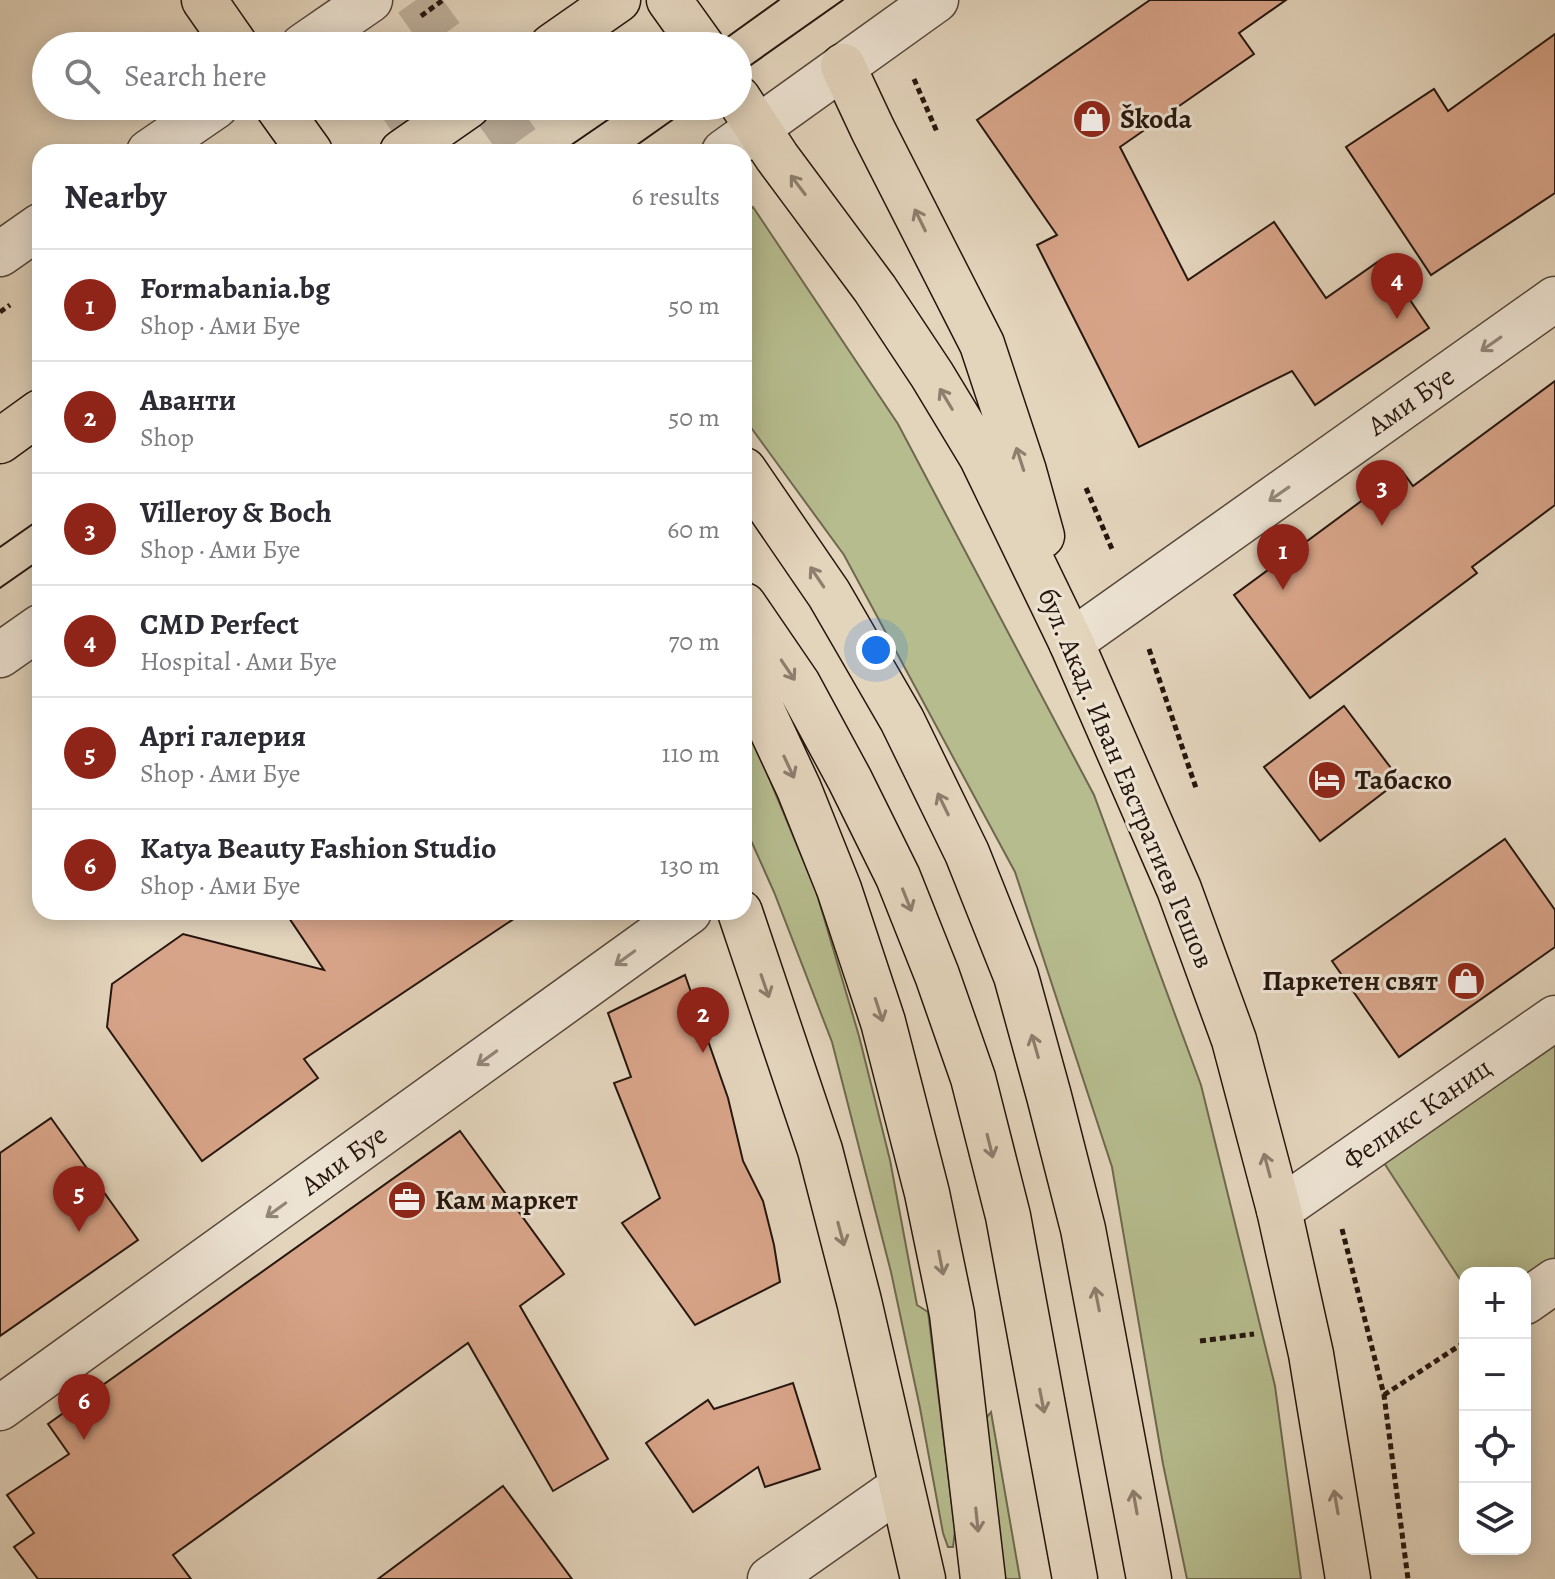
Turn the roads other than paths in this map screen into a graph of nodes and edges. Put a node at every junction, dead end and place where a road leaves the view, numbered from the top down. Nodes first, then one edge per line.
1 (204, 0) edge
2 (370, 0) edge
3 (618, 0) edge
4 (669, 0) edge
5 (936, 0) edge
6 (226, 32) edge
7 (323, 32) edge
8 (572, 32) edge
9 (692, 32) edge
10 (843, 66) junction
11 (752, 111) edge
12 (752, 119) edge
13 (196, 120) edge
14 (287, 120) edge
15 (448, 120) edge
16 (744, 120) edge
17 (161, 144) edge
18 (304, 144) edge
19 (413, 144) edge
20 (729, 144) edge
21 (32, 232) edge
22 (0, 254) edge
23 (1555, 299) edge
24 (32, 418) edge
25 (0, 441) edge
26 (752, 482) edge
27 (752, 617) edge
28 (32, 633) edge
29 (1071, 642) junction
30 (0, 655) edge
31 (752, 688) edge
32 (678, 920) edge
33 (743, 920) edge
34 (1555, 1018) edge
35 (1279, 1210) junction
36 (1555, 1281) edge
37 (1531, 1298) edge
38 (0, 1408) edge
39 (901, 1487) junction
40 (770, 1579) edge
41 (923, 1579) edge
42 (983, 1579) edge
43 (1075, 1579) edge
44 (1149, 1579) edge
45 (1348, 1579) edge

1 - 6 main road
2 - 7 street
3 - 8 main road
4 - 9 main road
5 - 10 street
10 - 11 street
29 -> 10 main road
29 -> 12 main road, бул. Акад. Иван Евстратиев Гешов
13 - 17 street
14 - 18 main road
15 - 19 main road
16 - 20 street
21 - 22 street
23 -> 29 street, Ами Буе
24 - 25 main road
44 -> 26 main road
27 -> 43 main road
28 - 30 street
35 -> 29 main road, бул. Акад. Иван Евстратиев Гешов
31 -> 42 main road
32 -> 38 street, Ами Буе
33 -> 39 main road
34 - 35 street, Феликс Каниц
45 -> 35 main road, бул. Акад. Иван Евстратиев Гешов
36 - 37 street
39 - 40 street
39 - 41 main road

